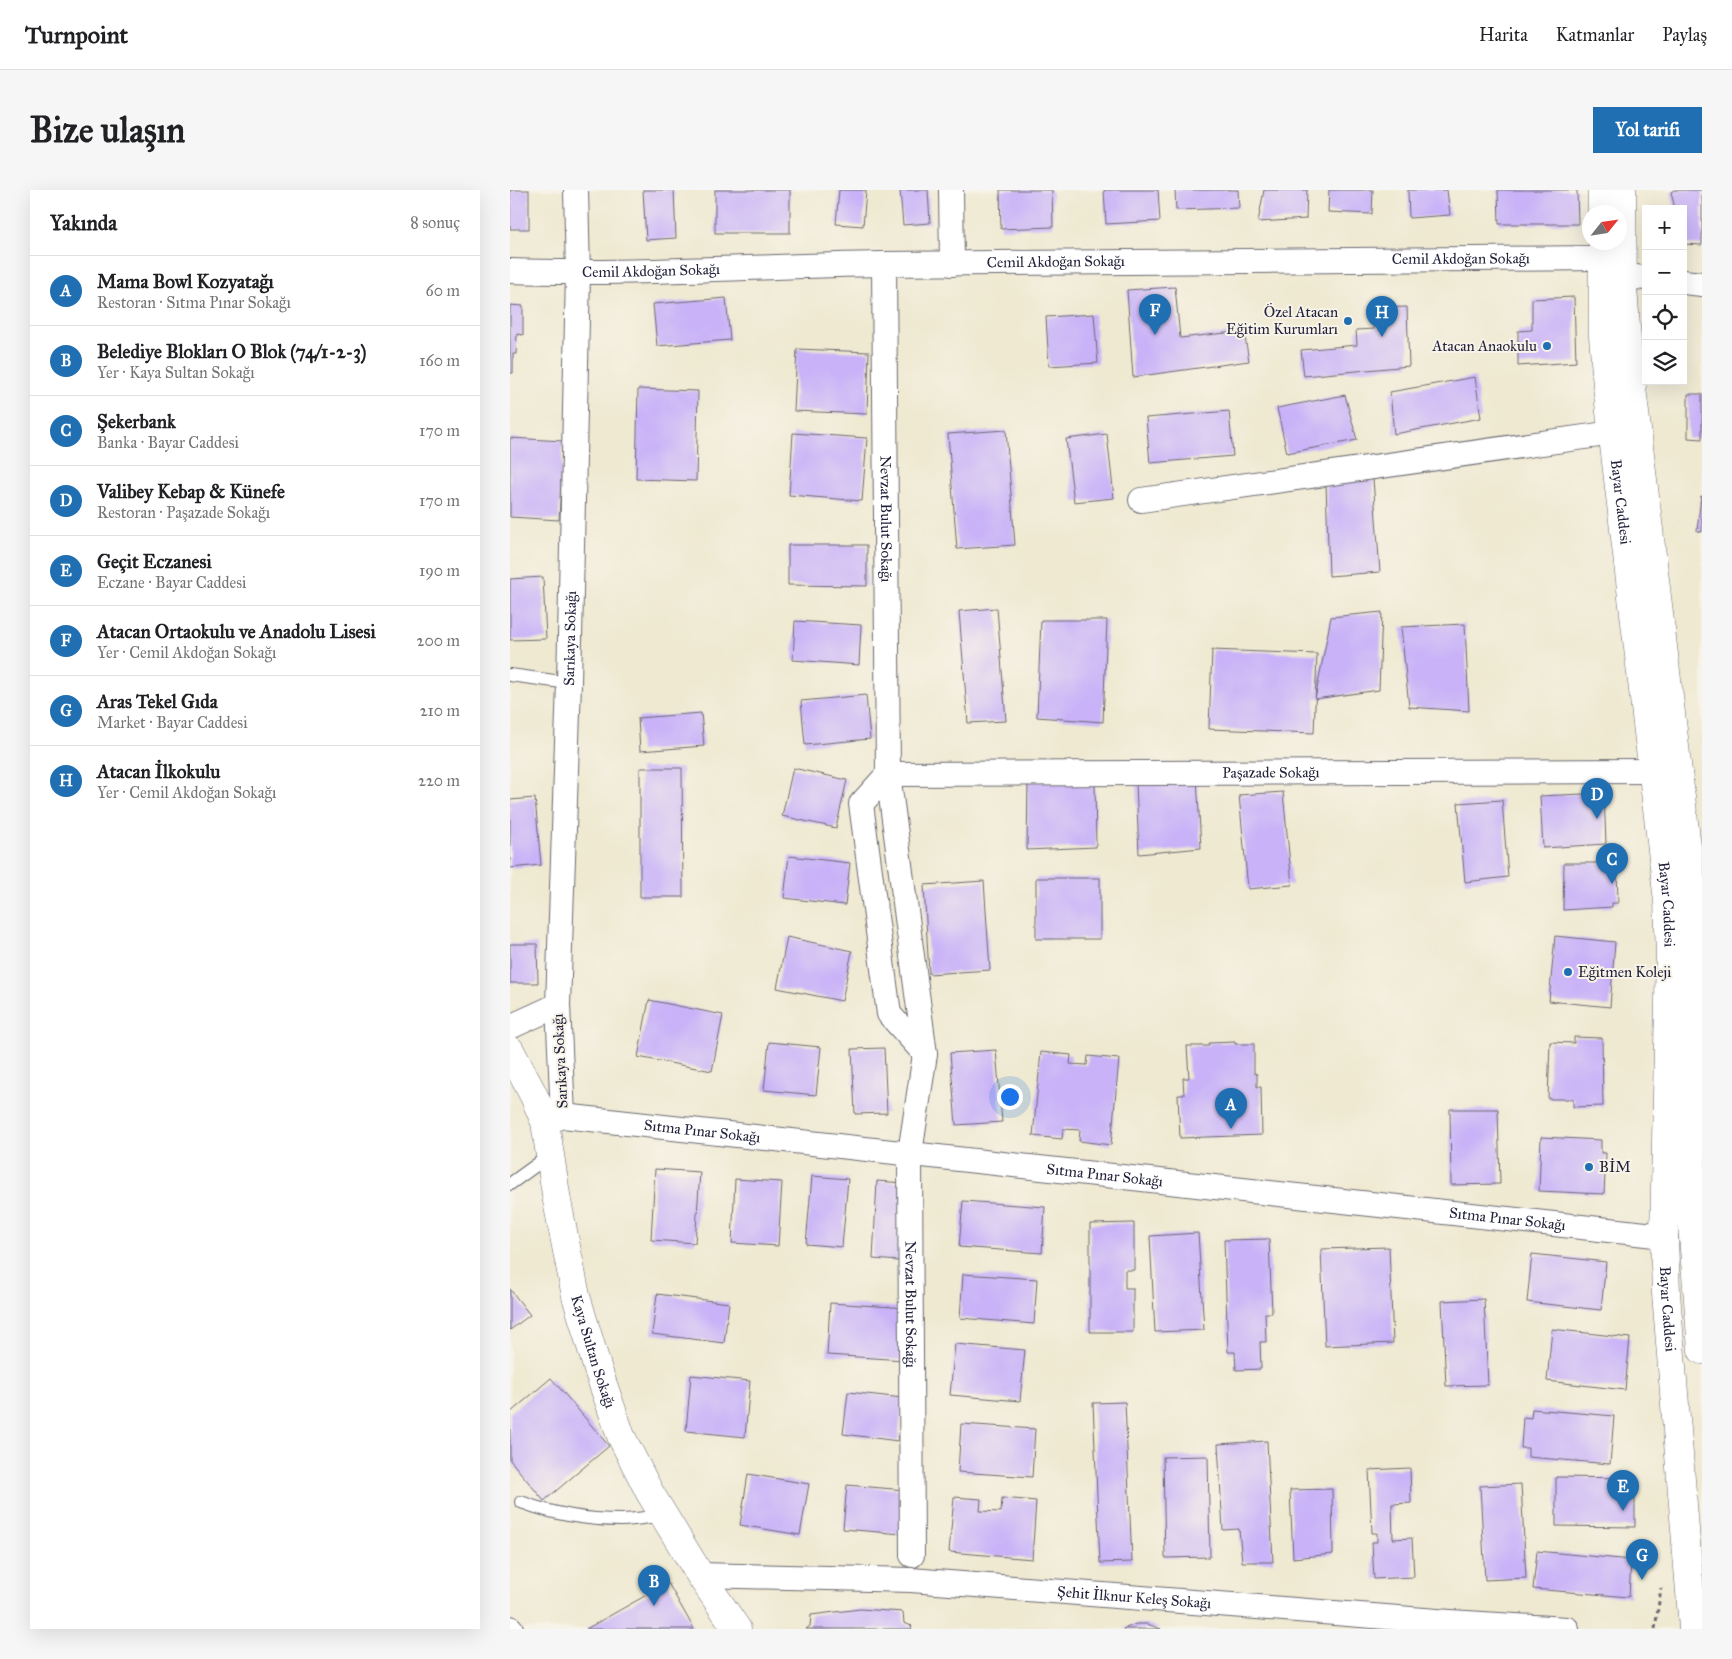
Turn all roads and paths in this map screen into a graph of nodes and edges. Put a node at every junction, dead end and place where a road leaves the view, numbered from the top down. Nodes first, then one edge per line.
1 (576, 190) edge
2 (951, 190) edge
3 (1602, 190) edge
4 (1622, 190) edge
5 (1602, 205) edge
6 (1603, 250) edge
7 (884, 264) junction
8 (952, 264) junction
9 (510, 271) edge
10 (578, 273) junction
11 (1634, 277) edge
12 (1687, 282) edge
13 (1702, 284) edge
14 (1612, 433) junction
15 (1141, 500) dead end
16 (510, 675) edge
17 (569, 683) junction
18 (1654, 771) junction
19 (888, 774) junction
20 (1699, 931) edge
21 (558, 1005) junction
22 (510, 1026) edge
23 (510, 1050) edge
24 (554, 1119) junction
25 (910, 1153) junction
26 (550, 1156) junction
27 (510, 1184) edge
28 (1664, 1236) junction
29 (1702, 1350) edge
30 (521, 1502) dead end
31 (664, 1515) junction
32 (912, 1555) dead end
33 (700, 1574) junction
34 (1447, 1625) edge
35 (737, 1629) edge
36 (1567, 1629) edge
37 (1693, 1629) edge

1 - 10 street, Sarıkaya Sokağı
2 - 8 street
3 - 5 main road
4 - 11 main road, Bayar Caddesi
6 - 8 street, Cemil Akdoğan Sokağı
6 - 14 main road, Bayar Caddesi
7 - 8 street, Cemil Akdoğan Sokağı
7 - 10 street, Cemil Akdoğan Sokağı
7 - 19 street, Nevzat Bulut Sokağı
9 - 10 street, Cemil Akdoğan Sokağı
10 - 17 street, Sarıkaya Sokağı
11 - 20 main road, Bayar Caddesi
12 - 13 street
14 - 15 street
14 - 18 main road, Bayar Caddesi
16 - 17 lane
17 - 21 street, Sarıkaya Sokağı
18 - 19 street, Paşazade Sokağı
18 - 28 main road, Bayar Caddesi
19 - 25 street, Nevzat Bulut Sokağı
20 - 29 main road, Bayar Caddesi
21 - 22 street, Sarıkaya Sokağı
21 - 24 street, Sarıkaya Sokağı
23 - 24 main road, Kaya Sultan Sokağı
24 - 25 street, Sıtma Pınar Sokağı
24 - 26 main road, Kaya Sultan Sokağı
25 - 28 street, Sıtma Pınar Sokağı
25 - 32 street, Nevzat Bulut Sokağı
26 - 27 lane
26 - 31 main road, Kaya Sultan Sokağı
28 - 37 main road, Bayar Caddesi
30 - 31 lane
31 - 33 main road, Kaya Sultan Sokağı
33 - 34 street, Şehit İlknur Keleş Sokağı
33 - 35 main road, Kaya Sultan Sokağı
34 - 36 street, Şehit İlknur Keleş Sokağı

